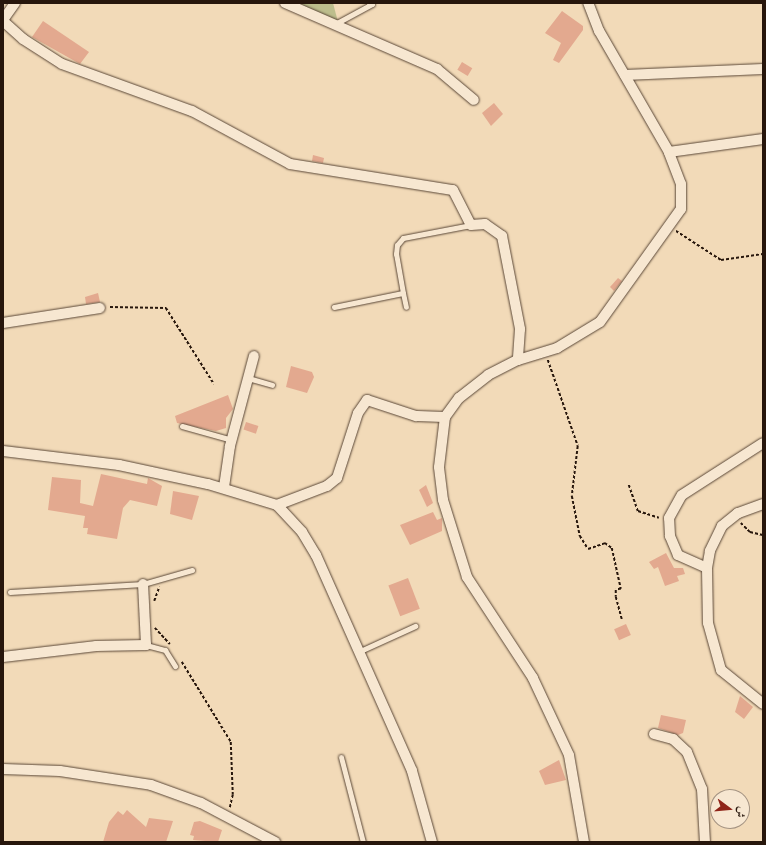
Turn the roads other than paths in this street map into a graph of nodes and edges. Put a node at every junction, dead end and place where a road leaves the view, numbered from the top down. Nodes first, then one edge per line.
1 (15, 3) edge
2 (285, 3) edge
3 (369, 3) edge
4 (588, 3) edge
5 (3, 20) edge
6 (335, 24) junction
7 (763, 69) edge
8 (625, 75) junction
9 (474, 100) dead end
10 (763, 139) edge
11 (669, 152) junction
12 (471, 225) junction
13 (403, 293) junction
14 (406, 307) dead end
15 (100, 308) road end
16 (334, 308) dead end
17 (3, 323) edge
18 (254, 356) dead end
19 (518, 360) junction
20 (248, 378) junction
21 (272, 384) dead end
22 (445, 417) junction
23 (182, 426) dead end
24 (232, 440) junction
25 (763, 443) edge
26 (3, 451) edge
27 (224, 488) junction
28 (763, 504) edge
29 (277, 505) junction
30 (707, 568) junction
31 (192, 570) dead end
32 (143, 584) junction
33 (10, 592) dead end
34 (415, 626) dead end
35 (146, 645) junction
36 (358, 652) junction
37 (3, 657) edge
38 (175, 666) dead end
39 (763, 704) edge
40 (654, 734) dead end
41 (341, 757) dead end
42 (3, 769) edge
43 (275, 842) edge
44 (363, 842) edge
45 (432, 842) edge
46 (584, 842) edge
47 (705, 842) edge

1 - 5 street
2 - 6 street
3 - 6 lane
4 - 8 street
5 - 12 street
6 - 9 street
7 - 8 street
8 - 11 street
10 - 11 street
11 - 19 street
12 - 13 lane
12 - 19 street
13 - 14 lane
13 - 16 lane
15 - 17 street
18 - 20 street
19 - 22 street
20 - 21 lane
20 - 24 street
22 - 29 street
22 - 46 street
23 - 24 lane
24 - 27 street
25 - 30 street
26 - 27 street
27 - 29 street
28 - 30 street
29 - 36 street
30 - 39 street
31 - 32 lane
32 - 33 lane
32 - 35 street
34 - 36 lane
35 - 37 street
35 - 38 lane
36 - 45 street
40 - 47 street
41 - 44 lane
42 - 43 street

